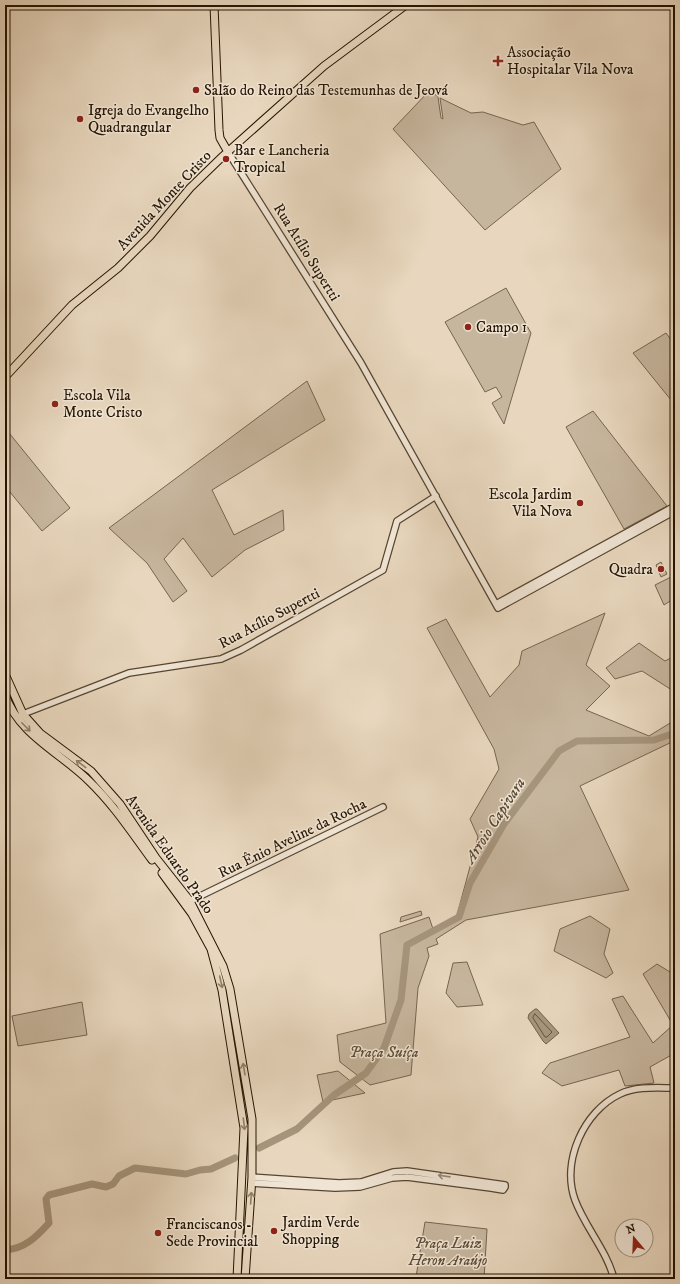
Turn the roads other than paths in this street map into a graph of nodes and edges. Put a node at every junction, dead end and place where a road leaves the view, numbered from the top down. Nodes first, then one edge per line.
1 (214, 5) edge
2 (406, 5) edge
3 (228, 152) junction
4 (5, 377) edge
5 (436, 496) junction
6 (675, 506) edge
7 (675, 511) edge
8 (646, 525) junction
9 (5, 674) edge
10 (5, 695) edge
11 (23, 714) junction
12 (96, 776) junction
13 (90, 782) junction
14 (117, 806) junction
15 (383, 807) dead end
16 (187, 902) junction
17 (675, 1088) edge
18 (252, 1180) junction
19 (479, 1185) dead end
20 (242, 1188) junction
21 (238, 1265) junction
22 (245, 1276) edge
23 (238, 1279) edge
24 (614, 1279) edge

1 - 3 main road, Rua Atílio Supertti
2 - 3 main road, Avenida Monte Cristo
3 - 4 main road, Avenida Monte Cristo
3 - 5 street, Rua Atílio Supertti
5 - 8 street, Rua Atílio Supertti
5 - 11 street, Rua Atílio Supertti
6 - 8 street
7 - 8 street
9 - 11 main road, Avenida Eduardo Prado
10 -> 13 main road, Avenida Eduardo Prado
12 -> 11 main road, Avenida Eduardo Prado
12 - 13 main road
12 - 14 main road, Avenida Eduardo Prado
13 - 14 main road, Avenida Eduardo Prado
14 - 16 main road, Avenida Eduardo Prado
14 - 16 main road, Avenida Eduardo Prado
15 - 16 street, Rua Ênio Aveline da Rocha
18 -> 16 main road, Avenida Eduardo Prado
16 -> 20 main road, Avenida Eduardo Prado
17 - 24 street
18 - 19 street
18 - 20 main road
22 -> 18 main road, Avenida Eduardo Prado
20 - 21 main road, Avenida Eduardo Prado
21 - 22 main road
21 - 23 main road, Avenida Eduardo Prado

